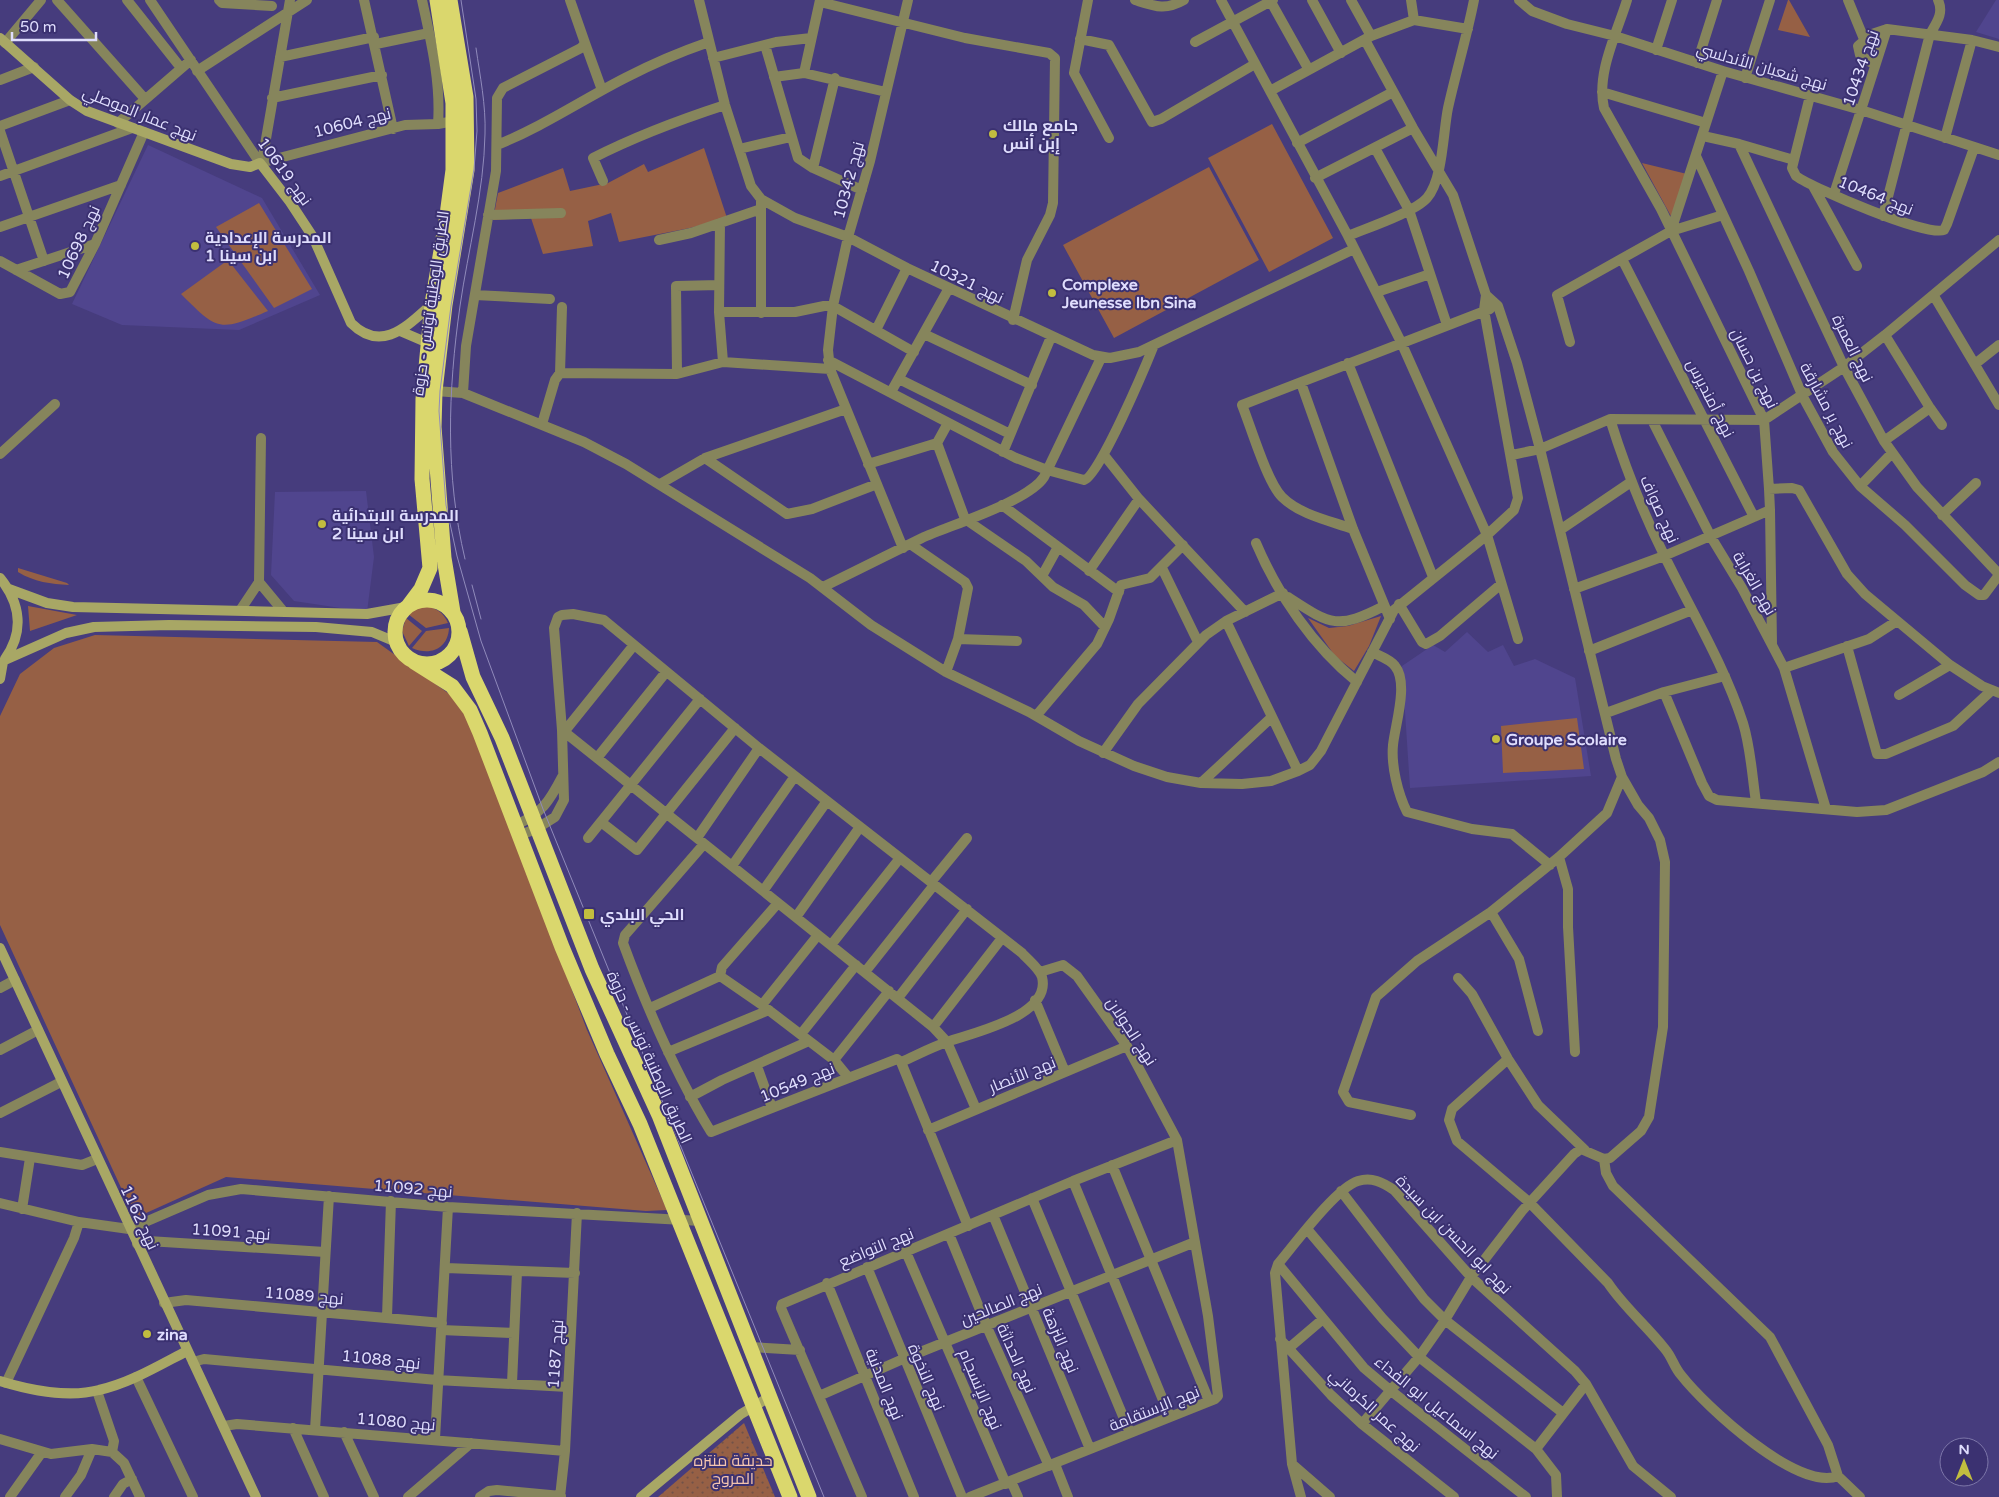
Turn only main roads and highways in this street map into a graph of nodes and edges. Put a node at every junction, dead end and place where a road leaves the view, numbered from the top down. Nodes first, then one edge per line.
1 (437, 0) edge
2 (450, 0) edge
3 (407, 606) junction
4 (453, 612) junction
5 (460, 631) junction
6 (414, 662) junction
7 (790, 1497) edge
8 (809, 1497) edge

1 - 3 highway, الطريق الوطنية تونس - حزوة
2 - 4 highway, الطريق الوطنية تونس - حزوة
3 - 4 highway
3 - 6 highway
4 - 5 highway
5 - 6 highway
5 - 8 highway, الطريق الوطنية تونس - حزوة
6 - 7 highway

